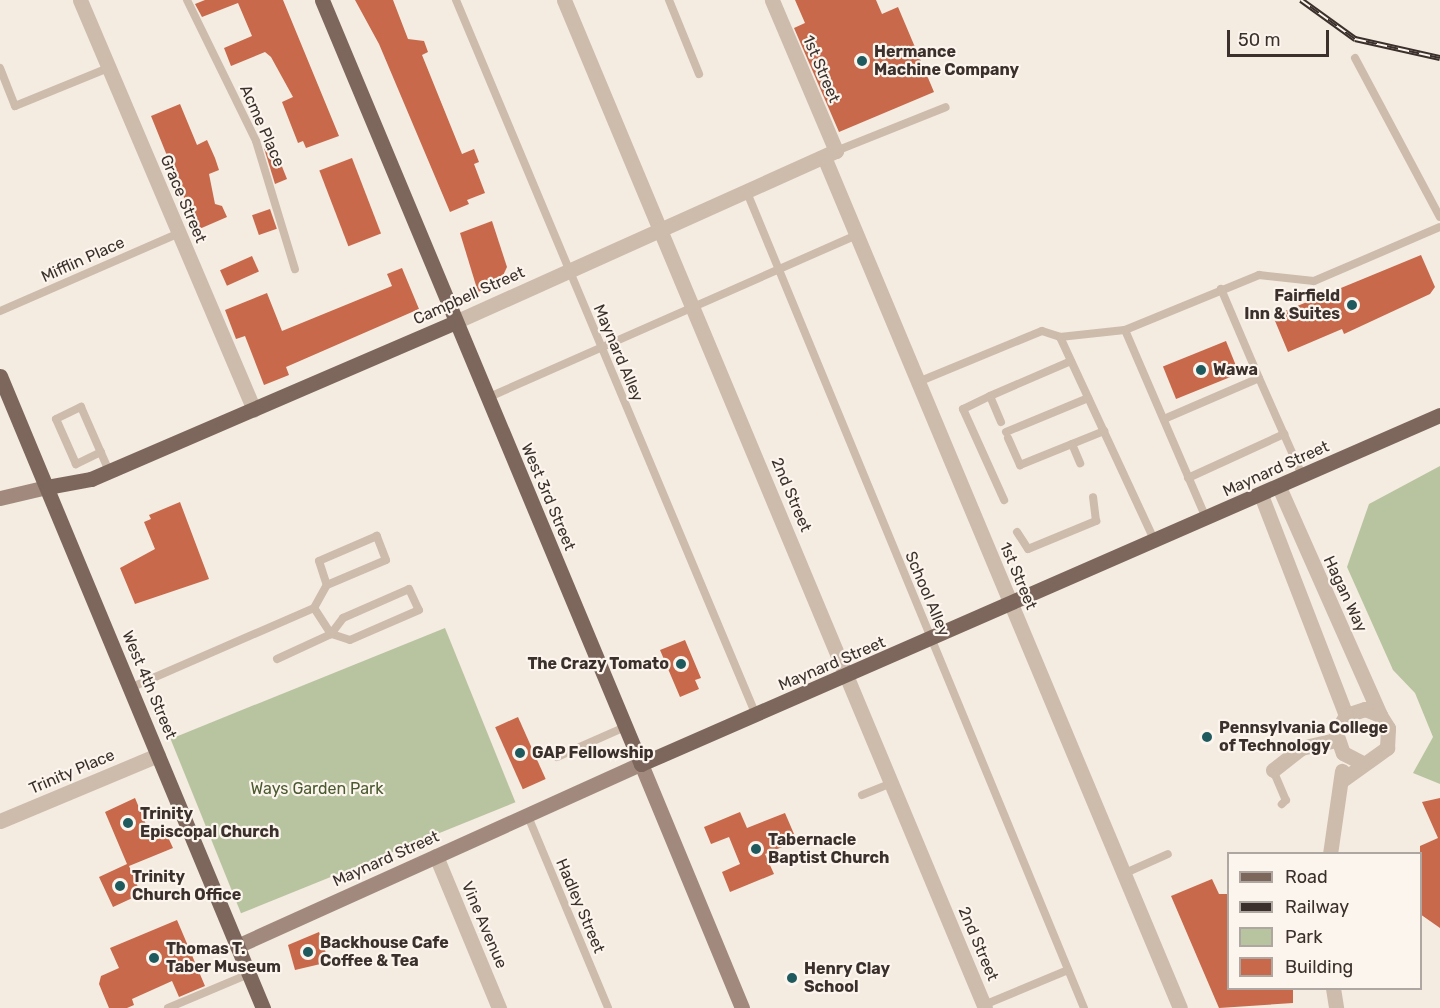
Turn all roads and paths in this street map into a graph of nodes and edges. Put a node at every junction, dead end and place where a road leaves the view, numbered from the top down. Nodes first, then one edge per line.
1 (80, 0) edge
2 (187, 0) edge
3 (322, 0) edge
4 (456, 0) edge
5 (564, 0) edge
6 (669, 0) edge
7 (772, 0) edge
8 (1355, 58) dead end
9 (0, 68) edge
10 (108, 68) junction
11 (699, 74) dead end
12 (946, 107) dead end
13 (830, 154) junction
14 (746, 190) junction
15 (1440, 217) edge
16 (1440, 228) edge
17 (661, 232) junction
18 (177, 234) junction
19 (857, 235) junction
20 (295, 269) dead end
21 (569, 271) junction
22 (776, 272) junction
23 (1221, 289) junction
24 (693, 309) junction
25 (0, 311) edge
26 (455, 322) junction
27 (1125, 330) junction
28 (1060, 337) junction
29 (602, 350) junction
30 (1071, 361) junction
31 (0, 376) edge
32 (1260, 378) junction
33 (918, 382) junction
34 (990, 396) junction
35 (1088, 398) junction
36 (488, 399) junction
37 (254, 410) junction
38 (1440, 415) edge
39 (1164, 419) junction
40 (1001, 422) dead end
41 (1104, 431) junction
42 (1284, 434) junction
43 (1072, 444) junction
44 (101, 452) junction
45 (1080, 463) dead end
46 (109, 471) junction
47 (1303, 477) junction
48 (1188, 478) junction
49 (1279, 487) junction
50 (47, 488) junction
51 (1261, 495) junction
52 (1093, 497) dead end
53 (0, 498) edge
54 (1004, 500) dead end
55 (1207, 519) junction
56 (1017, 532) dead end
57 (1155, 542) junction
58 (327, 585) junction
59 (1011, 605) junction
60 (314, 608) junction
61 (331, 634) junction
62 (933, 641) junction
63 (278, 659) dead end
64 (847, 678) junction
65 (130, 688) junction
66 (1346, 715) junction
67 (1380, 715) junction
68 (756, 716) junction
69 (625, 727) junction
70 (1340, 746) junction
71 (158, 755) junction
72 (557, 757) dead end
73 (1361, 762) junction
74 (640, 765) junction
75 (1273, 770) joint
76 (1341, 781) junction
77 (891, 783) junction
78 (862, 795) dead end
79 (1282, 804) dead end
80 (528, 814) junction
81 (0, 821) edge
82 (1330, 852) edge
83 (1168, 854) dead end
84 (436, 856) junction
85 (1124, 874) junction
86 (237, 946) junction
87 (1068, 970) junction
88 (249, 974) junction
89 (1333, 990) edge
90 (984, 1006) edge
91 (168, 1008) edge
92 (263, 1008) edge
93 (499, 1008) edge
94 (608, 1008) edge
95 (742, 1008) edge
96 (1084, 1008) edge
97 (1180, 1008) edge
98 (1336, 1008) edge

1 - 10 street, Grace Street
2 - 20 lane, Acme Place
3 - 26 main road, West 3rd Street
4 - 21 lane, Maynard Alley
5 - 17 street, 2nd Street
6 - 11 lane
7 - 13 street, 1st Street
8 - 15 lane
9 - 10 lane
10 - 18 street, Grace Street
12 - 13 lane, Campbell Street
13 - 14 street, Campbell Street
13 - 19 street, 1st Street
14 - 17 street, Campbell Street
14 - 22 lane, School Alley
16 - 23 lane
17 - 21 street, Campbell Street
17 - 24 street, 2nd Street
18 - 25 lane, Mifflin Place
18 - 37 street, Grace Street
19 - 22 lane
19 - 33 street, 1st Street
21 - 26 street, Campbell Street
21 - 29 lane, Maynard Alley
22 - 24 lane
22 - 62 lane, School Alley
23 - 27 lane
23 - 32 lane
24 - 29 lane
24 - 64 street, 2nd Street
26 - 36 main road, West 3rd Street
26 - 37 main road, Campbell Street
27 - 28 lane
27 - 39 lane
28 - 30 lane
28 - 33 lane
29 - 36 lane
29 - 68 lane, Maynard Alley
30 - 34 lane
30 - 35 lane
31 - 50 main road, West 4th Street
32 - 39 lane
32 - 42 lane
33 - 59 street, 1st Street
34 - 40 lane
34 - 54 lane
35 - 41 lane
35 - 43 lane
36 - 69 main road, West 3rd Street
37 - 46 main road, Campbell Street
38 - 47 main road, Maynard Street
39 - 48 lane
41 - 43 lane
41 - 57 lane
42 - 47 lane
42 - 48 lane
43 - 45 lane
44 - 44 lane
44 - 46 lane
46 - 50 main road, Campbell Street
47 - 49 main road, Maynard Street
48 - 55 lane
49 - 51 main road, Maynard Street
49 - 67 street, Hagan Way
50 - 53 street, Campbell Street
50 - 65 main road, West 4th Street
51 - 55 main road, Maynard Street
51 - 66 street
52 - 56 lane
55 - 57 main road, Maynard Street
57 - 59 main road, Maynard Street
58 - 58 lane
58 - 60 lane
59 - 62 main road, Maynard Street
59 - 85 street, 1st Street
60 - 61 lane
60 - 65 lane
61 - 61 lane
61 - 63 lane
62 - 64 main road, Maynard Street
62 - 87 lane, School Alley
64 - 68 main road, Maynard Street
64 - 77 street, 2nd Street
65 - 71 main road, West 4th Street
66 - 67 street
66 - 70 street
67 - 73 street, Hagan Way
68 - 74 main road, Maynard Street
69 - 72 lane
69 - 74 main road, West 3rd Street
70 - 73 street
70 - 75 street
70 - 76 street
71 - 81 street, Trinity Place
71 - 86 main road, West 4th Street
73 - 76 street, Hagan Way
74 - 80 street, Maynard Street
74 - 95 street, West 3rd Street
75 - 79 lane
76 - 82 street
77 - 78 lane
77 - 90 street, 2nd Street
80 - 84 street, Maynard Street
80 - 94 lane, Hadley Street
83 - 85 lane
84 - 86 street, Maynard Street
84 - 93 street, Vine Avenue
85 - 97 street, 1st Street
86 - 88 main road, West 4th Street
87 - 90 lane, 2nd Street
87 - 96 lane, School Alley
88 - 91 lane
88 - 92 main road, West 4th Street
89 - 98 street

